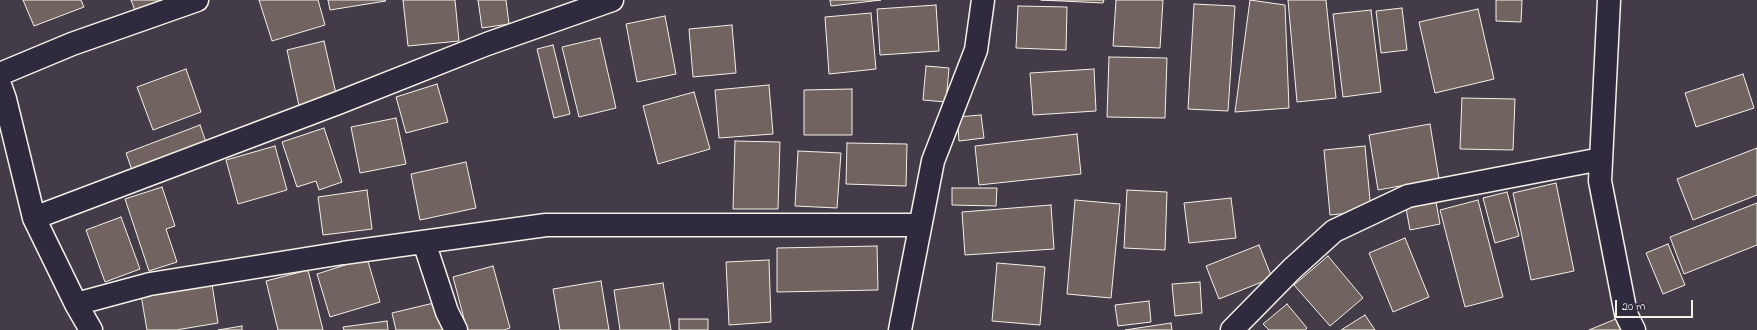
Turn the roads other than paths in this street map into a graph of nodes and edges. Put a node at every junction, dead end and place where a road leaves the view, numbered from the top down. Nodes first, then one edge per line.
1 (197, 0) edge
2 (612, 0) edge
3 (983, 0) edge
4 (1609, 0) edge
5 (0, 74) edge
6 (0, 85) edge
7 (1601, 158) junction
8 (34, 218) junction
9 (920, 224) junction
10 (424, 242) junction
11 (76, 304) junction
12 (91, 330) edge
13 (456, 330) edge
14 (900, 330) edge
15 (1232, 330) edge
16 (1634, 330) edge

1 - 5 street
2 - 8 street
3 - 9 street
4 - 7 street
6 - 8 street
7 - 15 street
7 - 16 street
8 - 11 street
9 - 10 street
9 - 14 street
10 - 11 street
10 - 13 street
11 - 12 street

